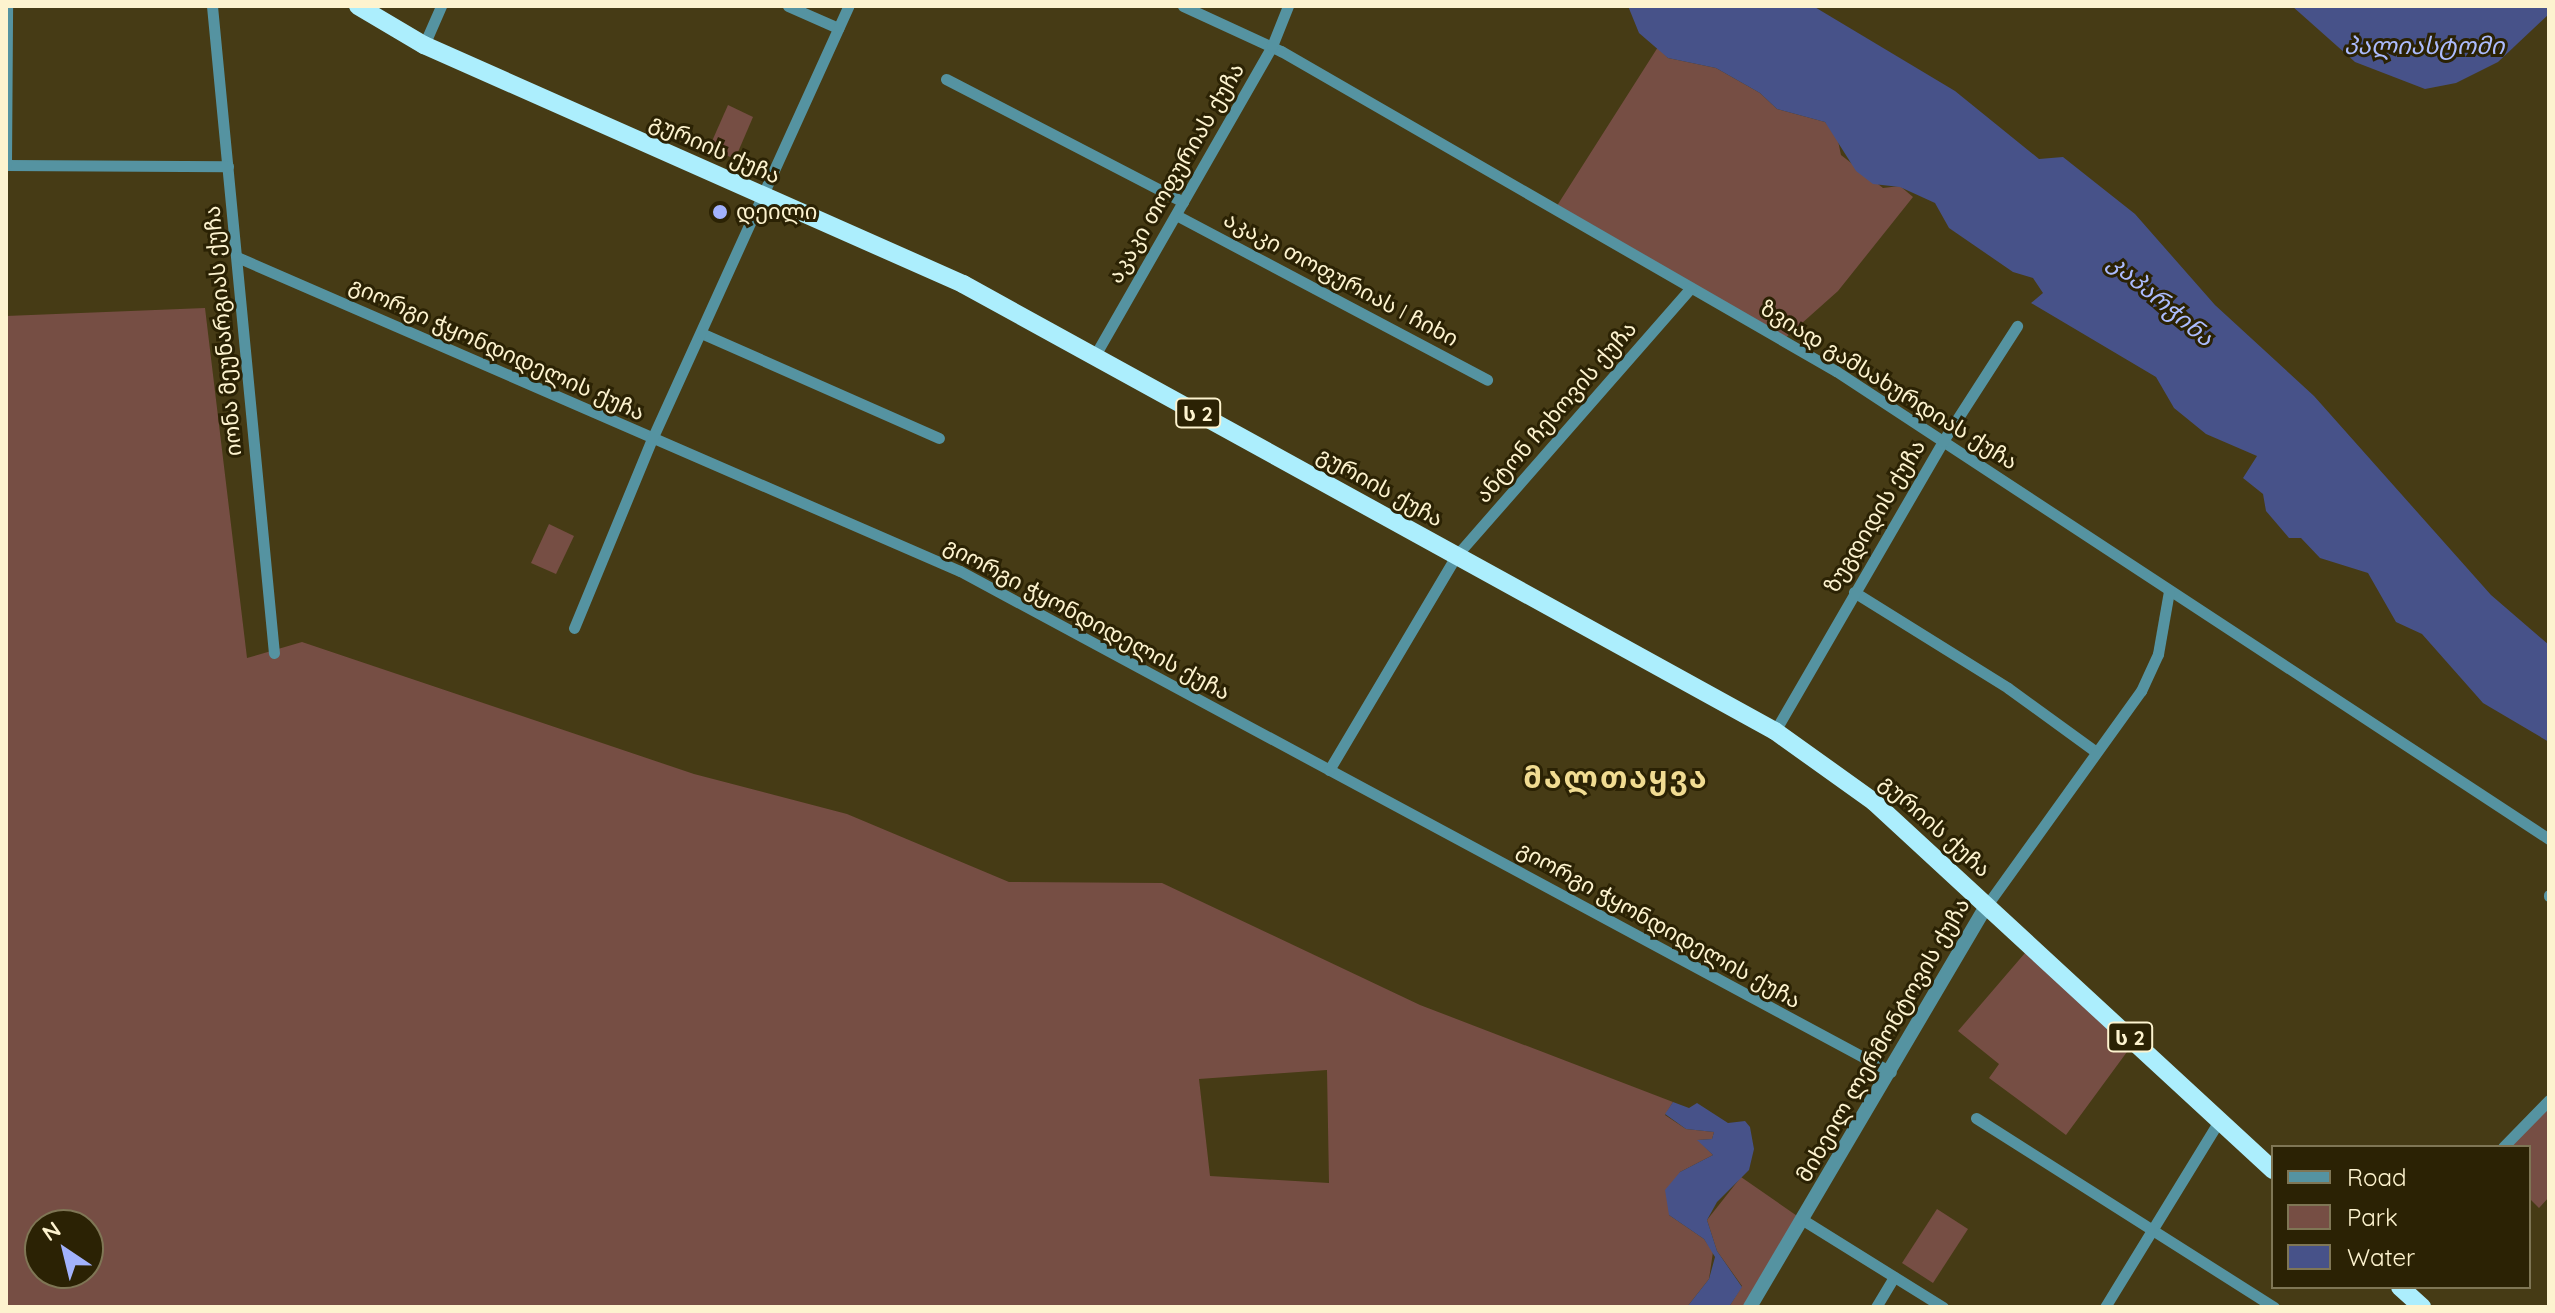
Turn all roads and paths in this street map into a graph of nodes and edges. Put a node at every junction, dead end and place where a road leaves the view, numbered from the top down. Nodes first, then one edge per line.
1 (7, 6) edge
2 (212, 6) edge
3 (358, 6) edge
4 (441, 6) edge
5 (788, 6) edge
6 (848, 6) edge
7 (1183, 6) edge
8 (1288, 6) edge
9 (838, 28) junction
10 (424, 45) junction
11 (1272, 46) junction
12 (946, 79) dead end
13 (6, 165) edge
14 (228, 166) junction
15 (762, 195) junction
16 (1183, 202) junction
17 (1176, 215) junction
18 (237, 257) junction
19 (1691, 288) junction
20 (2017, 326) dead end
21 (701, 333) junction
22 (1094, 357) junction
23 (1487, 380) dead end
24 (939, 438) dead end
25 (652, 439) junction
26 (1943, 441) junction
27 (1456, 556) junction
28 (2169, 591) junction
29 (1854, 592) junction
30 (574, 628) dead end
31 (274, 653) dead end
32 (1775, 731) junction
33 (2096, 752) junction
34 (1329, 770) junction
35 (2549, 839) edge
36 (1987, 905) junction
37 (1891, 1072) junction
38 (2549, 1100) edge
39 (1976, 1118) dead end
40 (2219, 1121) junction
41 (2505, 1145) edge
42 (2271, 1168) edge
43 (1803, 1220) junction
44 (2151, 1229) junction
45 (1894, 1277) junction
46 (2402, 1289) edge
47 (1750, 1307) edge
48 (1876, 1307) edge
49 (1943, 1307) edge
50 (2105, 1307) edge
51 (2274, 1307) edge
52 (2422, 1307) edge

1 - 13 street
2 - 14 street, იონა მეუნარგიას ქუჩა
3 - 10 highway, გურიის ქუჩა / ს 2
4 - 10 street
5 - 9 street
6 - 9 street
7 - 11 street, ზვიად გამსახურდიას ქუჩა
8 - 11 street, აკაკი თოფურიას ქუჩა
9 - 15 street
10 - 15 highway, გურიის ქუჩა / ს 2
11 - 16 street, აკაკი თოფურიას ქუჩა
11 - 19 street, ზვიად გამსახურდიას ქუჩა
12 - 16 street
13 - 14 street
14 - 18 street, იონა მეუნარგიას ქუჩა
15 - 21 street
15 - 22 highway, გურიის ქუჩა / ს 2
16 - 17 street, აკაკი თოფურიას ქუჩა
17 - 22 street, აკაკი თოფურიას ქუჩა
17 - 23 street, აკაკი თოფურიას I ჩიხი
18 - 25 street, გიორგი ჭყონდიდელის ქუჩა
18 - 31 street, იონა მეუნარგიას ქუჩა
19 - 26 street, ზვიად გამსახურდიას ქუჩა
19 - 27 street, ანტონ ჩეხოვის ქუჩა
20 - 26 street, ზუგდიდის ქუჩა
21 - 24 street
21 - 25 street
22 - 27 highway, გურიის ქუჩა / ს 2
25 - 30 street
25 - 34 street, გიორგი ჭყონდიდელის ქუჩა
26 - 28 street, ზვიად გამსახურდიას ქუჩა
26 - 29 street, ზუგდიდის ქუჩა
27 - 32 highway, გურიის ქუჩა / ს 2
27 - 34 street, ანტონ ჩეხოვის ქუჩა
28 - 33 street, მიხეილ ლერმონტოვის ქუჩა
28 - 35 street, ზვიად გამსახურდიას ქუჩა
29 - 32 street, ზუგდიდის ქუჩა
29 - 33 street
32 - 36 highway, გურიის ქუჩა / ს 2
33 - 36 street, მიხეილ ლერმონტოვის ქუჩა
34 - 37 street, გიორგი ჭყონდიდელის ქუჩა
36 - 37 street, მიხეილ ლერმონტოვის ქუჩა
36 - 40 highway, გურიის ქუჩა / ს 2
37 - 43 street, მიხეილ ლერმონტოვის ქუჩა
38 - 41 street
39 - 44 street
40 - 42 highway, გურიის ქუჩა / ს 2
40 - 44 street
43 - 45 street
43 - 47 street, მიხეილ ლერმონტოვის ქუჩა
44 - 50 street
44 - 51 street
45 - 48 street
45 - 49 street
46 - 52 highway

